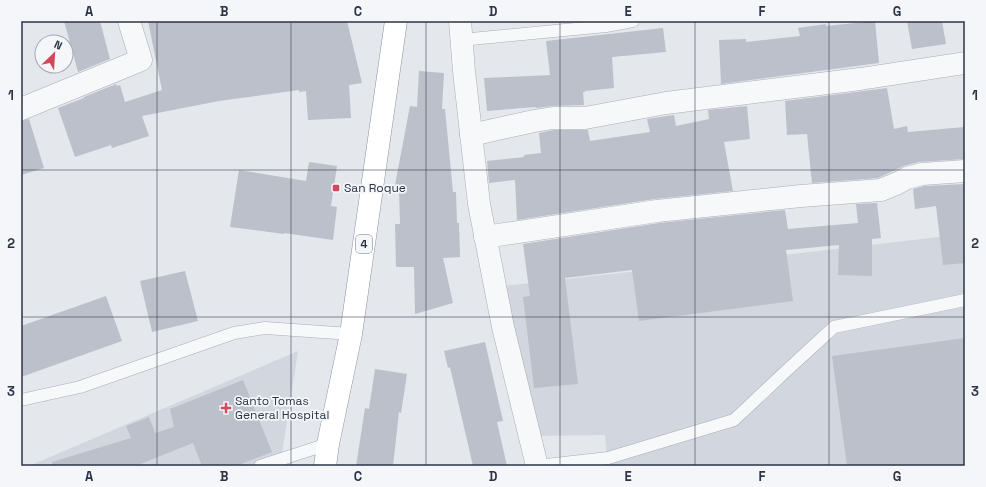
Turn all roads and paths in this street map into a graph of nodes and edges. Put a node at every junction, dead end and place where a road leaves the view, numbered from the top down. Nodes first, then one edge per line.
1 (129, 21) edge
2 (396, 21) edge
3 (633, 21) edge
4 (460, 31) edge
5 (965, 63) edge
6 (21, 109) edge
7 (471, 135) junction
8 (965, 171) edge
9 (485, 237) junction
10 (965, 300) edge
11 (351, 334) junction
12 (21, 400) edge
13 (328, 444) junction
14 (260, 466) edge
15 (325, 466) edge
16 (537, 466) edge

1 - 6 street
2 - 11 highway, 4
3 - 4 lane
4 - 7 street
5 - 7 street
7 - 9 street
8 - 9 street
9 - 16 street
10 - 16 lane
11 - 12 lane
11 - 13 highway, 4
13 - 14 lane
13 - 15 highway, 4

